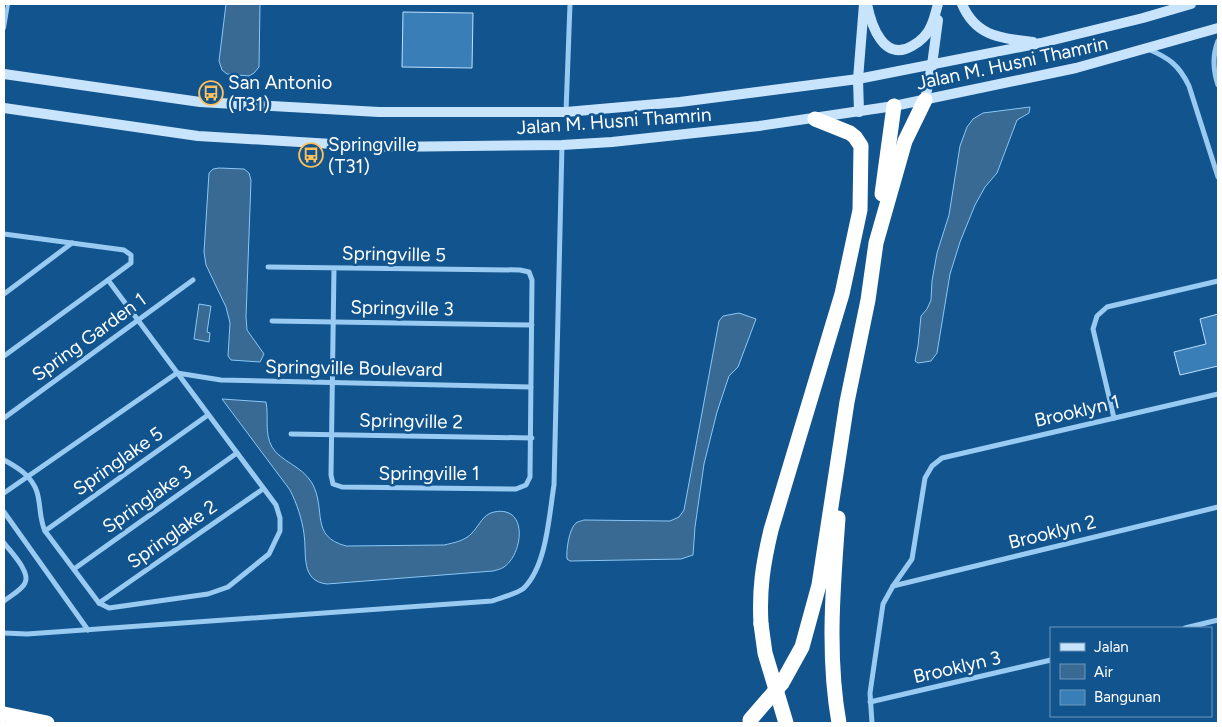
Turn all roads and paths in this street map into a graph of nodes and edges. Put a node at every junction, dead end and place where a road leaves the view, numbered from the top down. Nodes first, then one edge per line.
1 (8, 4) edge
2 (570, 4) edge
3 (866, 4) edge
4 (939, 4) edge
5 (962, 4) edge
6 (1191, 4) edge
7 (4, 28) edge
8 (1218, 28) edge
9 (1218, 41) edge
10 (1041, 43) junction
11 (1148, 49) junction
12 (932, 65) junction
13 (4, 74) edge
14 (858, 79) junction
15 (1218, 85) edge
16 (925, 100) junction
17 (894, 106) junction
18 (4, 108) edge
19 (566, 112) junction
20 (859, 112) junction
21 (814, 119) junction
22 (562, 144) junction
23 (1218, 177) edge
24 (4, 235) edge
25 (72, 243) junction
26 (876, 243) junction
27 (268, 268) dead end
28 (334, 268) junction
29 (108, 280) junction
30 (193, 280) dead end
31 (1218, 281) edge
32 (4, 294) edge
33 (138, 320) junction
34 (272, 321) dead end
35 (333, 322) junction
36 (532, 325) junction
37 (4, 356) edge
38 (176, 373) junction
39 (332, 383) junction
40 (532, 387) junction
41 (1218, 394) edge
42 (847, 402) junction
43 (208, 415) junction
44 (4, 418) edge
45 (1114, 418) junction
46 (290, 434) dead end
47 (331, 435) junction
48 (532, 438) junction
49 (237, 454) junction
50 (4, 460) edge
51 (28, 476) junction
52 (263, 489) junction
53 (4, 493) edge
54 (1218, 507) edge
55 (4, 512) edge
56 (46, 531) junction
57 (4, 545) edge
58 (74, 569) junction
59 (893, 586) junction
60 (4, 601) edge
61 (98, 603) junction
62 (1218, 620) edge
63 (1189, 627) edge
64 (88, 630) junction
65 (4, 633) edge
66 (1050, 660) edge
67 (870, 702) junction
68 (4, 714) edge
69 (750, 720) dead end
70 (47, 723) edge
71 (786, 723) edge
72 (839, 723) edge
73 (872, 723) edge

1 - 7 lane
2 - 19 street
3 - 4 main road
3 - 14 main road
4 - 12 main road
5 - 10 main road
6 - 10 main road, Jalan M. Husni Thamrin
8 - 11 main road, Jalan M. Husni Thamrin
9 - 15 street
10 - 12 main road, Jalan M. Husni Thamrin
11 - 16 main road, Jalan M. Husni Thamrin
11 - 23 street
12 - 14 main road, Jalan M. Husni Thamrin
12 - 16 main road
13 - 19 main road, Jalan M. Husni Thamrin
14 - 19 main road, Jalan M. Husni Thamrin
14 - 20 main road
16 - 17 main road, Jalan M. Husni Thamrin
16 - 26 highway
17 - 20 main road, Jalan M. Husni Thamrin
17 - 26 highway
18 - 22 main road, Jalan M. Husni Thamrin
20 - 21 main road, Jalan M. Husni Thamrin
21 - 22 main road, Jalan M. Husni Thamrin
21 - 71 highway, bridge
22 - 64 street
24 - 25 street
25 - 29 street
25 - 32 street
26 - 42 highway
27 - 28 street, Springville 5
28 - 35 street
28 - 36 street, Springville 5
29 - 33 street
29 - 37 street
30 - 33 street, Spring Garden 1
31 - 45 street
33 - 38 street
33 - 44 street, Spring Garden 1
34 - 35 street, Springville 3
35 - 36 street, Springville 3
35 - 39 street
36 - 40 street
38 - 39 street, Springville Boulevard
38 - 43 street
38 - 51 street
39 - 40 street, Springville Boulevard
39 - 47 street
40 - 48 street
41 - 45 street, Brooklyn 1
42 - 69 highway
42 - 72 highway
43 - 49 street
43 - 56 street, Springlake 5
45 - 59 street, Brooklyn 1
46 - 47 street, Springville 2
47 - 48 street, Springville 2
47 - 48 street, Springville 1
49 - 52 street
49 - 58 street, Springlake 3
50 - 51 street
51 - 53 street
51 - 56 street
52 - 61 street, Springlake 2
52 - 61 street
54 - 59 street, Brooklyn 2
55 - 64 street
56 - 58 street
57 - 60 street
58 - 61 street
59 - 67 street
62 - 63 street
64 - 65 street
66 - 67 street, Brooklyn 3
67 - 73 street
68 - 70 highway

